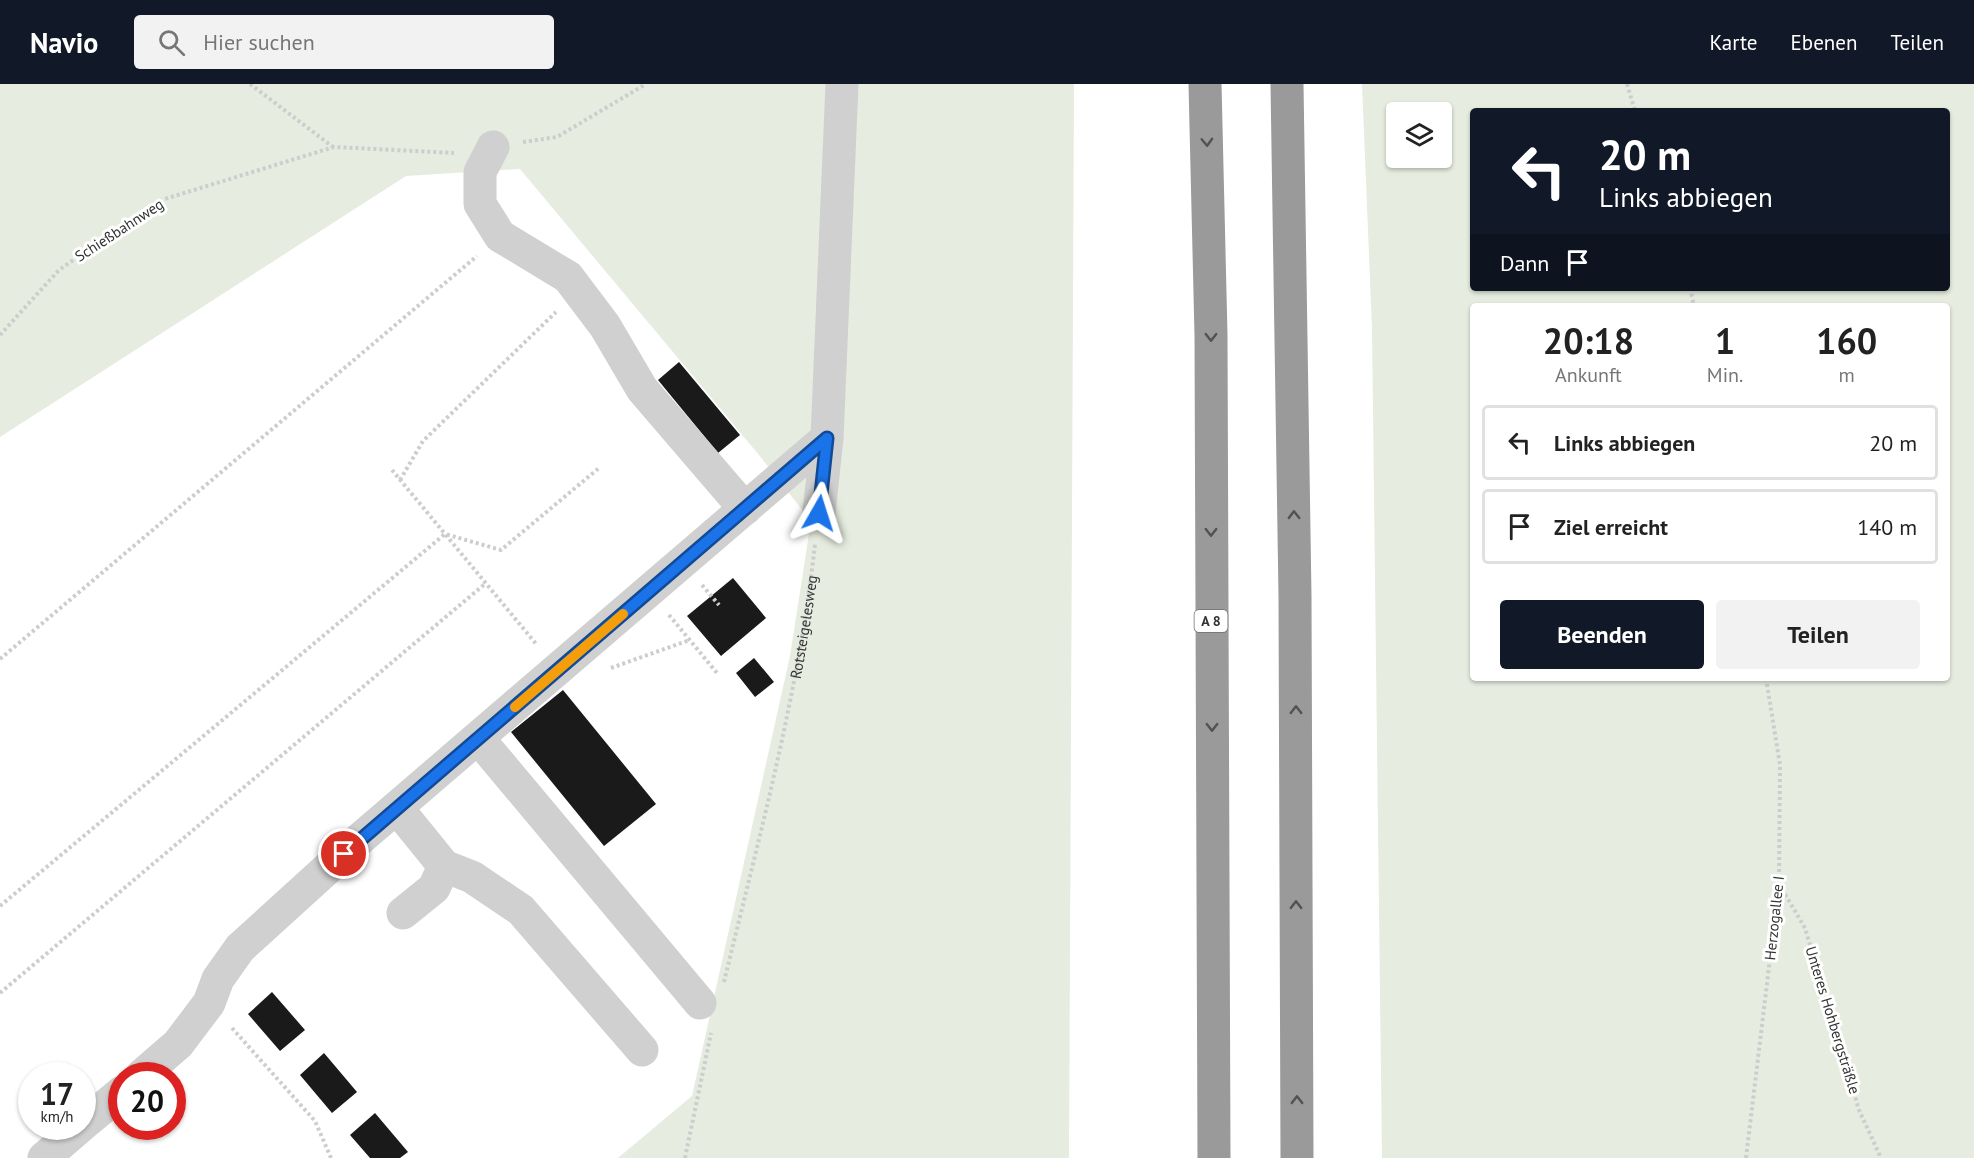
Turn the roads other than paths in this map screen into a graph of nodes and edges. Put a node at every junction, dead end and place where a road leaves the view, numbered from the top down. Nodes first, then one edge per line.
1 (842, 84) edge
2 (1205, 84) edge
3 (1287, 84) edge
4 (493, 147) dead end
5 (827, 438) junction
6 (745, 509) junction
7 (819, 513) road end
8 (478, 738) junction
9 (397, 808) junction
10 (444, 866) junction
11 (403, 913) dead end
12 (712, 1004) road end
13 (642, 1050) dead end
14 (157, 1062) edge
15 (108, 1104) edge
16 (96, 1114) edge
17 (65, 1140) edge
18 (44, 1158) edge
19 (1214, 1158) edge
20 (1297, 1158) edge

1 - 5 lane
2 -> 19 highway, A 8
20 -> 3 highway
4 - 6 lane
5 - 6 lane
5 - 7 lane
6 - 8 lane
8 - 9 lane
8 - 12 lane
9 - 10 lane
9 - 14 lane
10 - 11 lane
10 - 13 lane
15 - 16 lane
17 - 18 lane

